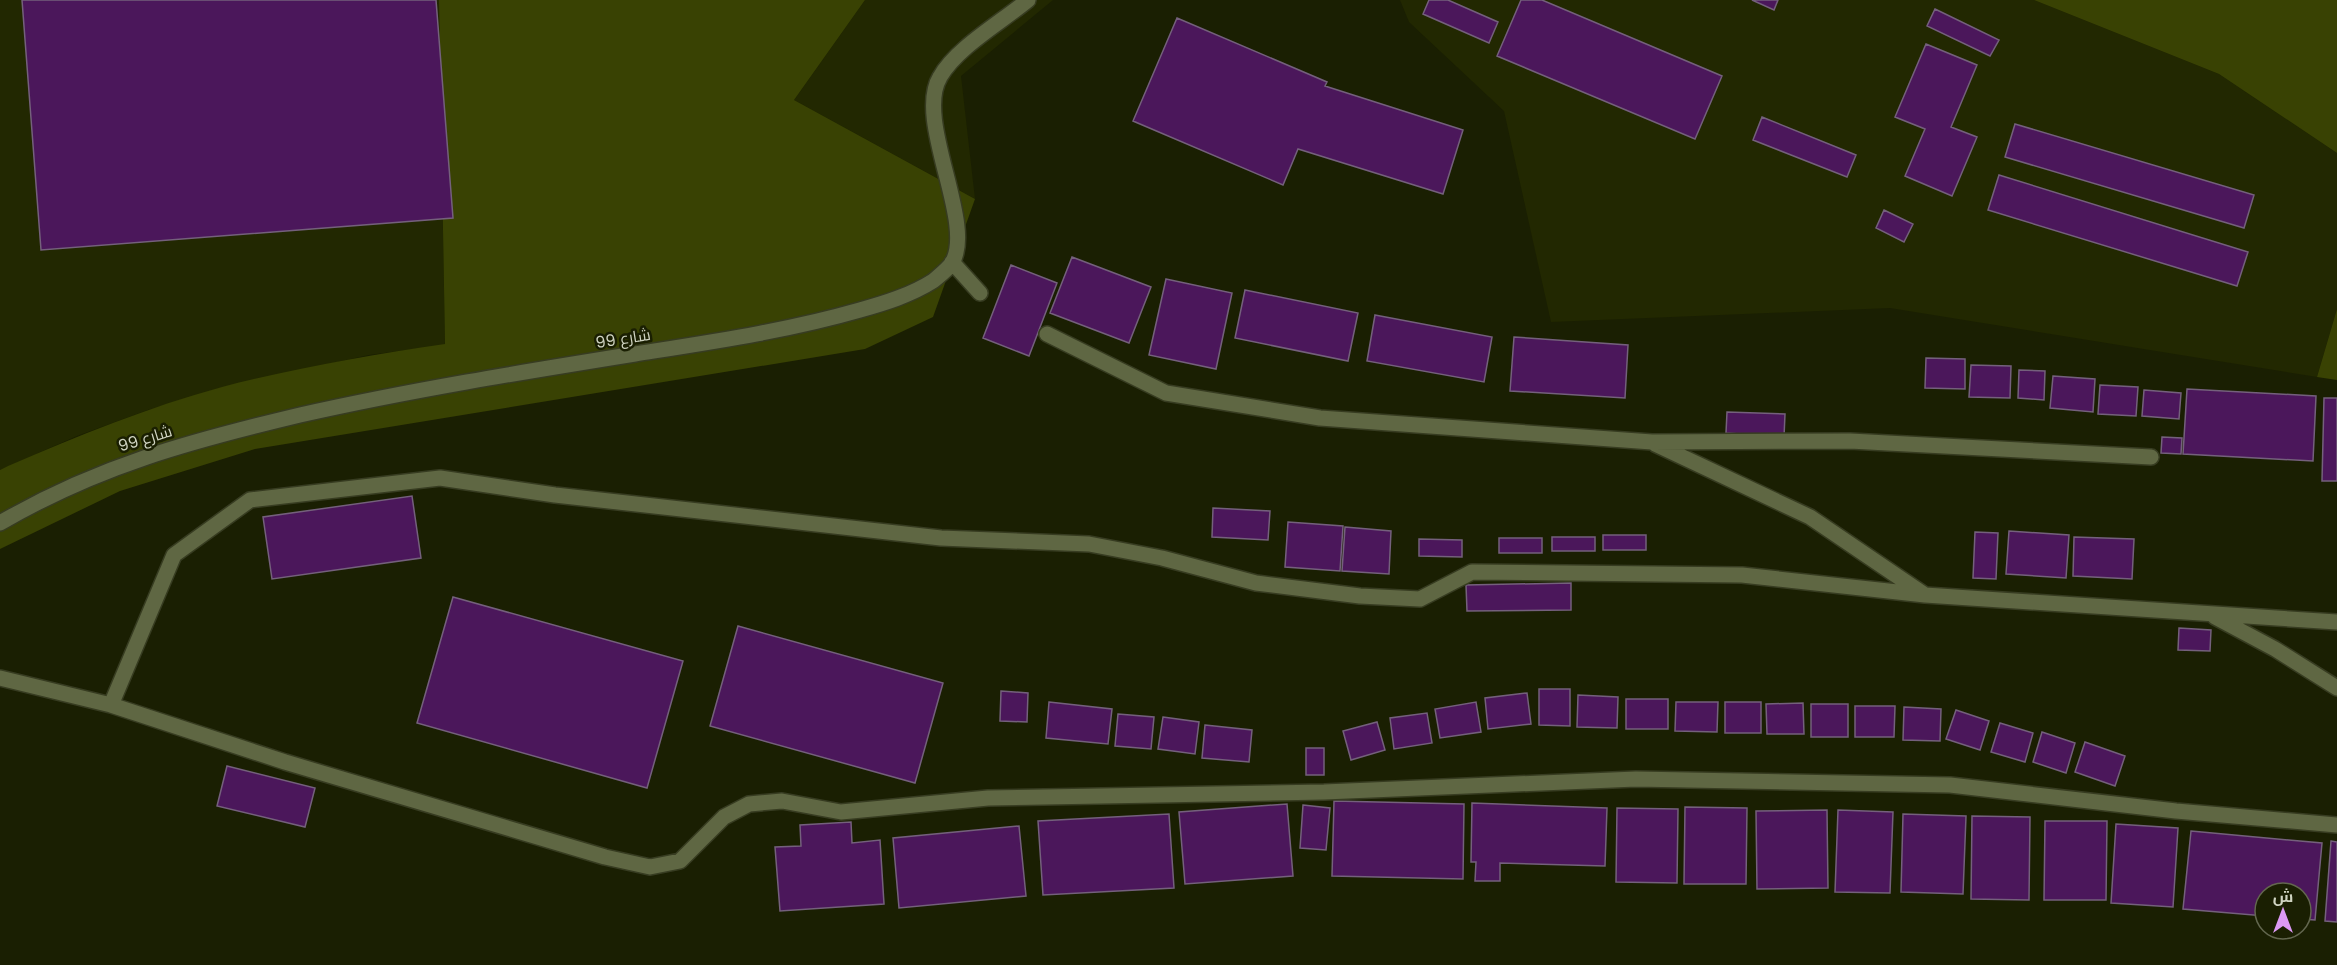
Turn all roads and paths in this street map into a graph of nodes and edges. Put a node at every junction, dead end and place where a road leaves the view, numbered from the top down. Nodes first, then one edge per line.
1 (1028, 0) edge
2 (952, 262) junction
3 (980, 292) dead end
4 (1047, 334) dead end
5 (1652, 442) junction
6 (2151, 457) dead end
7 (0, 523) edge
8 (1925, 595) junction
9 (2210, 614) junction
10 (2337, 622) edge
11 (0, 678) edge
12 (2337, 688) edge
13 (111, 705) junction
14 (2337, 825) edge

1 - 2 street
2 - 3 street
2 - 7 street, شارع 99
4 - 5 street
5 - 6 street
5 - 8 street
8 - 9 street
8 - 13 street
9 - 10 street
9 - 12 street
11 - 13 street
13 - 14 street

